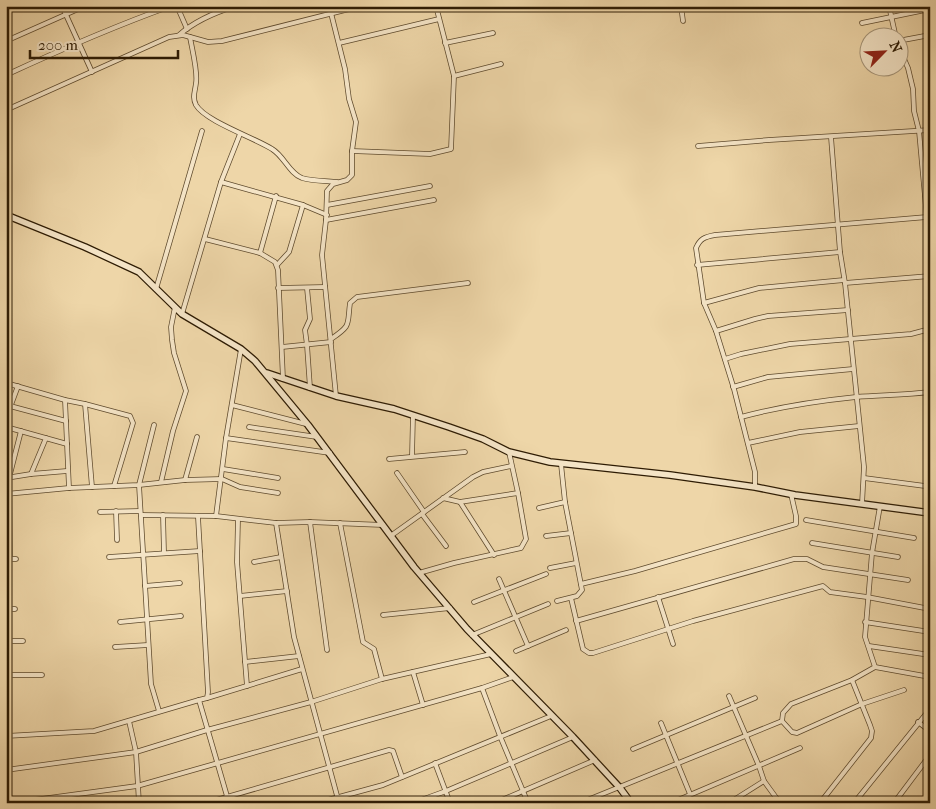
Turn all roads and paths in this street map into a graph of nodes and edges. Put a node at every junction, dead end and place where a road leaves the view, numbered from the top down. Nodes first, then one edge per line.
1 (62, 6) edge
2 (85, 6) edge
3 (171, 6) edge
4 (177, 6) edge
5 (236, 6) edge
6 (361, 6) edge
7 (436, 6) edge
8 (681, 6) edge
9 (889, 6) edge
10 (930, 9) edge
11 (331, 13) junction
12 (66, 15) junction
13 (892, 17) junction
14 (439, 19) junction
15 (683, 20) dead end
16 (862, 23) dead end
17 (894, 28) edge
18 (187, 29) junction
19 (493, 33) dead end
20 (180, 35) junction
21 (930, 35) edge
22 (190, 37) junction
23 (908, 39) edge
24 (6, 41) edge
25 (78, 42) junction
26 (339, 43) junction
27 (445, 43) junction
28 (502, 64) dead end
29 (908, 68) edge
30 (92, 72) junction
31 (6, 75) edge
32 (454, 76) junction
33 (6, 110) edge
34 (919, 130) junction
35 (930, 130) edge
36 (202, 131) dead end
37 (240, 134) junction
38 (831, 137) junction
39 (698, 146) dead end
40 (352, 151) junction
41 (221, 182) junction
42 (338, 182) junction
43 (430, 186) dead end
44 (276, 196) junction
45 (434, 200) dead end
46 (303, 205) junction
47 (327, 205) junction
48 (6, 215) edge
49 (927, 217) junction
50 (326, 218) junction
51 (838, 224) junction
52 (204, 239) junction
53 (930, 251) edge
54 (840, 252) junction
55 (260, 253) junction
56 (277, 265) junction
57 (698, 265) junction
58 (930, 276) edge
59 (845, 281) junction
60 (468, 283) dead end
61 (325, 287) junction
62 (278, 288) junction
63 (307, 288) junction
64 (156, 289) junction
65 (704, 302) junction
66 (175, 307) junction
67 (848, 310) junction
68 (182, 314) junction
69 (930, 328) edge
70 (716, 331) junction
71 (850, 340) junction
72 (331, 341) junction
73 (307, 345) junction
74 (282, 347) junction
75 (241, 349) junction
76 (725, 360) junction
77 (853, 370) junction
78 (265, 372) junction
79 (283, 379) junction
80 (6, 383) edge
81 (18, 386) junction
82 (733, 387) junction
83 (310, 388) junction
84 (930, 392) edge
85 (336, 396) junction
86 (855, 397) junction
87 (65, 400) junction
88 (86, 404) junction
89 (232, 405) junction
90 (10, 406) junction
91 (413, 415) junction
92 (741, 417) junction
93 (6, 418) edge
94 (66, 421) junction
95 (308, 424) junction
96 (154, 425) dead end
97 (249, 426) dead end
98 (859, 426) junction
99 (6, 427) edge
100 (21, 431) junction
101 (318, 437) junction
102 (46, 438) junction
103 (197, 438) dead end
104 (226, 438) junction
105 (748, 443) junction
106 (67, 444) junction
107 (465, 452) dead end
108 (509, 452) junction
109 (330, 453) junction
110 (412, 456) junction
111 (389, 459) dead end
112 (561, 464) junction
113 (511, 466) junction
114 (223, 469) junction
115 (68, 471) junction
116 (397, 473) dead end
117 (31, 474) junction
118 (8, 478) edge
119 (278, 478) dead end
120 (864, 478) junction
121 (186, 480) junction
122 (222, 480) junction
123 (162, 482) junction
124 (139, 485) junction
125 (114, 486) junction
126 (925, 486) dead end
127 (92, 487) junction
128 (756, 487) junction
129 (69, 488) junction
130 (8, 493) edge
131 (278, 493) dead end
132 (518, 493) junction
133 (791, 494) junction
134 (443, 498) junction
135 (460, 502) junction
136 (565, 502) junction
137 (862, 504) junction
138 (880, 506) junction
139 (539, 508) dead end
140 (100, 512) dead end
141 (116, 512) junction
142 (140, 513) junction
143 (423, 513) junction
144 (930, 513) edge
145 (163, 515) junction
146 (216, 516) junction
147 (198, 517) junction
148 (238, 520) junction
149 (806, 520) dead end
150 (310, 522) junction
151 (276, 523) junction
152 (340, 523) junction
153 (383, 525) junction
154 (8, 529) edge
155 (874, 532) junction
156 (570, 533) junction
157 (392, 536) junction
158 (546, 536) dead end
159 (914, 538) dead end
160 (117, 540) dead end
161 (812, 543) dead end
162 (446, 546) dead end
163 (200, 551) junction
164 (164, 553) junction
165 (872, 553) junction
166 (143, 554) junction
167 (494, 555) junction
168 (109, 557) dead end
169 (281, 557) junction
170 (898, 557) dead end
171 (8, 559) edge
172 (16, 559) dead end
173 (254, 562) dead end
174 (576, 564) junction
175 (550, 568) dead end
176 (419, 573) junction
177 (546, 574) dead end
178 (870, 576) junction
179 (500, 579) dead end
180 (908, 580) dead end
181 (180, 584) dead end
182 (581, 584) junction
183 (145, 586) junction
184 (504, 590) junction
185 (287, 591) junction
186 (240, 596) junction
187 (658, 597) junction
188 (867, 597) junction
189 (571, 598) junction
190 (557, 601) dead end
191 (474, 602) dead end
192 (548, 604) dead end
193 (15, 608) dead end
194 (450, 608) junction
195 (6, 609) edge
196 (930, 609) edge
197 (383, 615) dead end
198 (181, 616) dead end
199 (516, 617) junction
200 (147, 618) junction
201 (576, 621) junction
202 (120, 622) dead end
203 (865, 622) junction
204 (668, 629) junction
205 (566, 630) dead end
206 (930, 632) edge
207 (472, 635) junction
208 (6, 641) edge
209 (23, 641) dead end
210 (673, 644) dead end
211 (148, 645) junction
212 (528, 646) junction
213 (869, 646) junction
214 (115, 647) dead end
215 (327, 650) dead end
216 (516, 651) dead end
217 (491, 654) junction
218 (930, 655) edge
219 (299, 656) junction
220 (245, 662) junction
221 (876, 668) junction
222 (302, 669) junction
223 (412, 672) junction
224 (6, 675) edge
225 (42, 675) dead end
226 (513, 676) junction
227 (930, 677) edge
228 (382, 679) junction
229 (852, 680) junction
230 (247, 686) junction
231 (482, 688) junction
232 (904, 690) dead end
233 (729, 696) dead end
234 (206, 698) junction
235 (755, 698) dead end
236 (199, 700) junction
237 (311, 702) junction
238 (862, 704) junction
239 (422, 705) junction
240 (734, 706) junction
241 (930, 709) edge
242 (159, 711) junction
243 (552, 716) junction
244 (129, 721) junction
245 (782, 721) junction
246 (918, 722) junction
247 (661, 723) dead end
248 (207, 730) junction
249 (930, 731) edge
250 (321, 734) junction
251 (666, 734) junction
252 (6, 736) edge
253 (500, 736) junction
254 (746, 736) junction
255 (573, 737) junction
256 (632, 748) dead end
257 (800, 748) dead end
258 (136, 752) junction
259 (930, 755) edge
260 (595, 760) junction
261 (511, 762) junction
262 (435, 763) junction
263 (678, 763) junction
264 (217, 764) junction
265 (328, 766) junction
266 (759, 766) junction
267 (6, 770) edge
268 (402, 777) junction
269 (764, 781) junction
270 (138, 786) junction
271 (620, 788) junction
272 (446, 791) junction
273 (523, 791) junction
274 (690, 794) junction
275 (227, 796) junction
276 (337, 797) junction
277 (736, 801) edge
278 (12, 803) edge
279 (139, 803) edge
280 (206, 803) edge
281 (229, 803) edge
282 (318, 803) edge
283 (339, 803) edge
284 (413, 803) edge
285 (450, 803) edge
286 (495, 803) edge
287 (528, 803) edge
288 (580, 803) edge
289 (631, 803) edge
290 (671, 803) edge
291 (729, 803) edge
292 (780, 803) edge
293 (820, 803) edge
294 (854, 803) edge
295 (894, 803) edge

1 - 12 street
2 - 12 street
3 - 25 street
4 - 18 street
5 - 18 street
6 - 11 street
7 - 14 street
8 - 15 street
9 - 13 street
10 - 13 street
11 - 22 street
11 - 26 street
12 - 24 street
12 - 25 street
13 - 16 street
13 - 17 street
14 - 26 street
14 - 27 street
18 - 20 street
19 - 27 street
20 - 22 street
20 - 30 street
21 - 23 street
22 - 37 street
25 - 30 street
25 - 31 street
26 - 40 street
27 - 32 street
28 - 32 street
29 - 34 street
30 - 33 street
32 - 40 street
34 - 35 street
34 - 38 street
34 - 49 street
36 - 64 street
37 - 41 street
37 - 42 street
38 - 39 street
38 - 51 street
40 - 42 street
41 - 44 street
41 - 52 street
42 - 47 street
43 - 47 street
44 - 46 street
44 - 55 street
45 - 50 street
46 - 50 street
46 - 56 street
47 - 50 street
48 - 64 street
49 - 51 street
49 - 53 street
50 - 61 street
51 - 54 street
51 - 57 street
52 - 55 street
52 - 68 street
54 - 57 street
54 - 59 street
55 - 56 street
56 - 62 street
57 - 65 street
58 - 59 street
59 - 65 street
59 - 67 street
60 - 72 street
61 - 63 street
61 - 72 street
62 - 63 street
62 - 74 street
63 - 73 street
64 - 66 street
65 - 70 street
66 - 68 street
66 - 123 street
67 - 70 street
67 - 71 street
68 - 75 street
69 - 71 street
70 - 76 street
71 - 76 street
71 - 77 street
72 - 73 street
72 - 85 street
73 - 74 street
73 - 83 street
74 - 79 street
75 - 78 street
75 - 89 street
76 - 82 street
77 - 82 street
77 - 86 street
78 - 79 street
78 - 95 street
79 - 83 street
80 - 81 street
81 - 87 street
81 - 90 street
82 - 92 street
83 - 85 street
84 - 86 street
85 - 91 street
86 - 92 street
86 - 98 street
87 - 88 street
87 - 94 street
88 - 125 street
88 - 127 street
89 - 95 street
89 - 104 street
90 - 93 street
90 - 94 street
91 - 108 street
91 - 110 street
92 - 105 street
94 - 106 street
95 - 101 street
96 - 124 street
97 - 101 street
98 - 105 street
98 - 120 street
99 - 100 street
100 - 102 street
100 - 118 street
101 - 109 street
102 - 106 street
102 - 117 street
103 - 121 street
104 - 109 street
104 - 114 street
105 - 128 street
106 - 115 street
107 - 110 street
108 - 112 street
108 - 113 street
109 - 153 street
110 - 111 street
112 - 128 street
112 - 136 street
113 - 132 street
113 - 134 street
114 - 119 street
114 - 122 street
115 - 117 street
115 - 129 street
116 - 143 street
117 - 118 street
118 - 130 street
120 - 126 street
120 - 137 street
121 - 122 street
121 - 123 street
122 - 131 street
122 - 146 street
123 - 124 street
124 - 125 street
124 - 142 street
125 - 127 street
127 - 129 street
128 - 133 street
129 - 130 street
130 - 154 street
132 - 135 street
132 - 167 street
133 - 137 street
133 - 182 street
134 - 135 street
134 - 143 street
135 - 167 street
136 - 139 street
136 - 156 street
137 - 138 street
138 - 144 street
138 - 155 street
140 - 141 street
141 - 142 street
141 - 160 street
142 - 145 street
142 - 166 street
143 - 157 street
143 - 162 street
145 - 147 street
145 - 164 street
146 - 147 street
146 - 148 street
147 - 163 street
148 - 151 street
148 - 186 street
149 - 155 street
150 - 151 street
150 - 152 street
150 - 215 street
151 - 169 street
152 - 153 street
152 - 228 street
153 - 157 street
154 - 171 street
155 - 159 street
155 - 165 street
156 - 158 street
156 - 174 street
157 - 176 street
161 - 165 street
163 - 164 street
163 - 234 street
164 - 166 street
165 - 170 street
165 - 178 street
166 - 168 street
166 - 183 street
167 - 176 street
169 - 173 street
169 - 185 street
171 - 172 street
174 - 175 street
174 - 182 street
176 - 194 street
177 - 184 street
178 - 180 street
178 - 187 street
178 - 188 street
179 - 184 street
181 - 183 street
182 - 189 street
183 - 200 street
184 - 191 street
184 - 199 street
185 - 186 street
185 - 219 street
186 - 220 street
187 - 201 street
187 - 204 street
188 - 196 street
188 - 203 street
188 - 204 street
189 - 190 street
189 - 201 street
192 - 199 street
193 - 195 street
194 - 197 street
194 - 207 street
198 - 200 street
199 - 207 street
199 - 212 street
200 - 202 street
200 - 211 street
201 - 204 street
203 - 206 street
203 - 213 street
204 - 210 street
205 - 212 street
207 - 217 street
208 - 209 street
211 - 214 street
211 - 242 street
212 - 216 street
213 - 218 street
213 - 221 street
217 - 223 street
217 - 226 street
219 - 220 street
219 - 222 street
220 - 230 street
221 - 227 street
221 - 229 street
222 - 230 street
222 - 237 street
223 - 228 street
223 - 239 street
224 - 225 street
226 - 231 street
226 - 243 street
228 - 237 street
229 - 238 street
229 - 245 street
230 - 234 street
231 - 239 street
231 - 253 street
232 - 238 street
233 - 240 street
234 - 236 street
235 - 240 street
236 - 242 street
236 - 248 street
237 - 248 street
237 - 250 street
238 - 245 street
238 - 293 street
239 - 250 street
240 - 251 street
240 - 254 street
241 - 246 street
242 - 244 street
243 - 253 street
243 - 255 street
244 - 252 street
244 - 258 street
245 - 254 street
246 - 249 street
246 - 294 street
247 - 251 street
248 - 258 street
248 - 264 street
250 - 264 street
250 - 265 street
251 - 256 street
251 - 263 street
253 - 261 street
253 - 262 street
254 - 263 street
254 - 266 street
255 - 260 street
255 - 261 street
257 - 266 street
258 - 267 street
258 - 270 street
259 - 295 street
260 - 271 street
260 - 273 street
261 - 272 street
261 - 273 street
262 - 268 street
262 - 272 street
263 - 271 street
263 - 274 street
264 - 270 street
264 - 275 street
265 - 268 street
265 - 275 street
265 - 276 street
266 - 269 street
266 - 274 street
268 - 276 street
269 - 277 street
269 - 292 street
270 - 278 street
270 - 279 street
271 - 288 street
271 - 289 street
272 - 284 street
272 - 285 street
273 - 286 street
273 - 287 street
274 - 290 street
275 - 280 street
275 - 281 street
276 - 282 street
276 - 283 street
277 - 291 street

